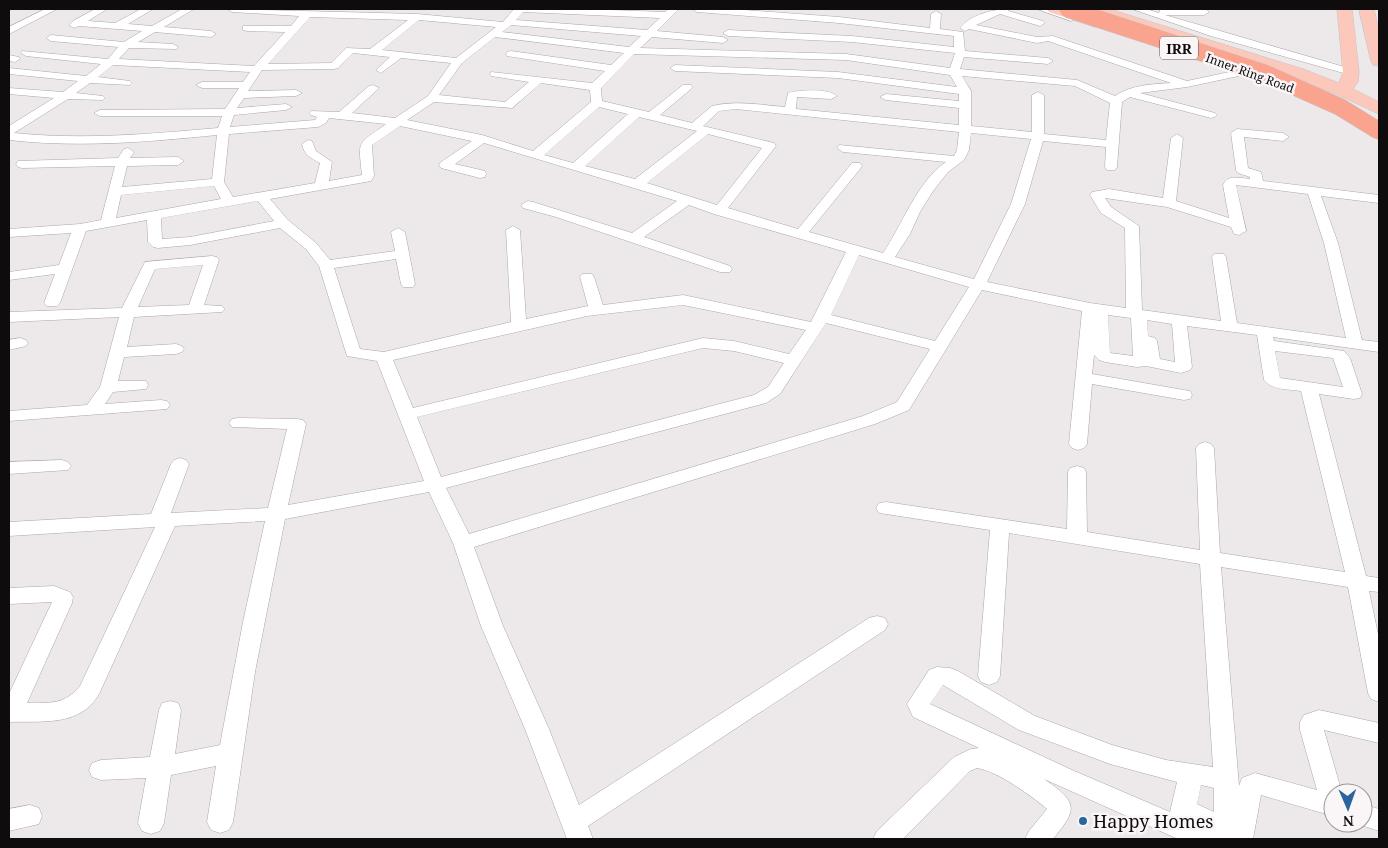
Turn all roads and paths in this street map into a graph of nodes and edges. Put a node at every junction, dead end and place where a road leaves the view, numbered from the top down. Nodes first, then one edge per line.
1 (52, 9) edge
2 (102, 9) edge
3 (148, 9) edge
4 (189, 9) edge
5 (520, 9) edge
6 (697, 9) edge
7 (1042, 9) edge
8 (1054, 9) edge
9 (1068, 9) edge
10 (1084, 9) edge
11 (1094, 9) edge
12 (1138, 9) edge
13 (1153, 9) edge
14 (1345, 9) edge
15 (1366, 9) edge
16 (231, 10) edge
17 (264, 10) edge
18 (1001, 10) edge
19 (1203, 10) edge
20 (351, 12) edge
21 (671, 12) edge
22 (307, 14) junction
23 (936, 14) dead end
24 (417, 17) junction
25 (76, 23) junction
26 (1040, 23) dead end
27 (507, 24) junction
28 (116, 26) junction
29 (968, 26) junction
30 (247, 28) dead end
31 (294, 28) junction
32 (403, 28) junction
33 (152, 29) junction
34 (420, 29) dead end
35 (935, 30) junction
36 (9, 31) edge
37 (211, 34) dead end
38 (473, 34) dead end
39 (648, 34) junction
40 (959, 34) junction
41 (1215, 34) junction
42 (492, 35) junction
43 (51, 38) junction
44 (284, 39) junction
45 (302, 40) dead end
46 (126, 45) junction
47 (173, 47) dead end
48 (634, 51) junction
49 (373, 52) junction
50 (959, 52) junction
51 (26, 53) junction
52 (511, 54) dead end
53 (399, 55) junction
54 (11, 60) edge
55 (458, 61) junction
56 (1048, 61) dead end
57 (1379, 61) edge
58 (111, 62) junction
59 (258, 68) junction
60 (675, 68) dead end
61 (614, 69) junction
62 (1243, 69) junction
63 (381, 70) dead end
64 (9, 71) edge
65 (954, 72) junction
66 (495, 74) dead end
67 (86, 79) junction
68 (1348, 79) junction
69 (538, 80) junction
70 (126, 83) dead end
71 (1186, 84) junction
72 (202, 85) dead end
73 (246, 85) junction
74 (595, 87) junction
75 (373, 88) dead end
76 (687, 88) dead end
77 (9, 91) edge
78 (965, 91) junction
79 (296, 93) dead end
80 (1129, 94) junction
81 (240, 95) junction
82 (1038, 95) dead end
83 (65, 96) junction
84 (831, 96) dead end
85 (1311, 96) junction
86 (886, 97) dead end
87 (99, 98) dead end
88 (432, 98) junction
89 (1116, 101) junction
90 (597, 103) junction
91 (966, 105) junction
92 (1376, 105) edge
93 (286, 107) dead end
94 (1337, 111) junction
95 (229, 112) junction
96 (637, 112) junction
97 (790, 112) junction
98 (100, 113) dead end
99 (9, 114) edge
100 (343, 115) junction
101 (1211, 115) dead end
102 (32, 116) junction
103 (652, 116) junction
104 (1379, 121) edge
105 (398, 122) junction
106 (700, 129) junction
107 (965, 130) junction
108 (9, 131) edge
109 (1379, 131) edge
110 (223, 132) junction
111 (9, 136) edge
112 (1038, 136) junction
113 (1283, 137) dead end
114 (136, 138) junction
115 (1177, 138) dead end
116 (482, 139) junction
117 (1379, 139) edge
118 (57, 141) junction
119 (308, 144) dead end
120 (1112, 144) junction
121 (843, 148) dead end
122 (535, 156) junction
123 (958, 160) junction
124 (122, 161) junction
125 (178, 161) dead end
126 (9, 164) edge
127 (22, 164) junction
128 (856, 166) dead end
129 (1112, 166) dead end
130 (575, 168) junction
131 (480, 174) dead end
132 (218, 182) junction
133 (1257, 183) junction
134 (637, 184) junction
135 (322, 187) junction
136 (1313, 191) junction
137 (116, 192) junction
138 (261, 196) junction
139 (1379, 199) edge
140 (686, 201) junction
141 (229, 202) junction
142 (1169, 203) junction
143 (528, 205) dead end
144 (719, 211) junction
145 (154, 214) junction
146 (108, 222) junction
147 (283, 223) junction
148 (80, 228) junction
149 (513, 230) dead end
150 (398, 232) dead end
151 (9, 233) edge
152 (801, 234) junction
153 (633, 238) junction
154 (854, 250) junction
155 (402, 254) junction
156 (1219, 257) dead end
157 (886, 259) junction
158 (326, 264) junction
159 (64, 269) junction
160 (725, 269) dead end
161 (9, 276) edge
162 (587, 278) dead end
163 (408, 284) dead end
164 (978, 285) junction
165 (52, 303) dead end
166 (1095, 308) junction
167 (217, 309) dead end
168 (195, 310) junction
169 (597, 310) junction
170 (128, 312) junction
171 (1139, 314) junction
172 (9, 317) edge
173 (1178, 320) junction
174 (818, 322) junction
175 (518, 325) junction
176 (1230, 327) junction
177 (1265, 338) junction
178 (1355, 344) junction
179 (940, 347) junction
180 (1379, 347) edge
181 (176, 349) dead end
182 (118, 352) junction
183 (384, 357) junction
184 (793, 360) junction
185 (1084, 378) junction
186 (140, 385) dead end
187 (108, 387) junction
188 (1309, 388) junction
189 (1184, 395) dead end
190 (161, 405) dead end
191 (92, 410) junction
192 (408, 414) junction
193 (9, 416) edge
194 (238, 423) dead end
195 (1078, 444) dead end
196 (1205, 448) dead end
197 (180, 464) dead end
198 (62, 466) dead end
199 (9, 468) edge
200 (1077, 472) dead end
201 (435, 485) junction
202 (886, 508) dead end
203 (275, 514) junction
204 (163, 521) junction
205 (1000, 524) junction
206 (9, 529) edge
207 (1077, 536) junction
208 (462, 543) junction
209 (1210, 556) junction
210 (1357, 580) junction
211 (1379, 585) edge
212 (9, 596) edge
213 (877, 624) dead end
214 (989, 676) dead end
215 (1379, 693) edge
216 (170, 710) dead end
217 (10, 712) edge
218 (1373, 735) edge
219 (229, 753) junction
220 (160, 768) junction
221 (101, 770) dead end
222 (1190, 774) junction
223 (1226, 779) junction
224 (1327, 783) edge
225 (1323, 803) edge
226 (1181, 819) junction
227 (220, 822) dead end
228 (151, 823) dead end
229 (576, 830) edge
230 (1222, 837) edge
231 (886, 839) edge
232 (1038, 839) edge

1 - 36 street
2 - 25 street
3 - 28 street
4 - 33 street
5 - 21 street
5 - 27 street
6 - 35 street
7 - 62 street
8 - 62 main road, Inner Ring Road / IRR
9 - 109 highway, bridge
10 - 104 highway
11 - 68 main road, Inner Ring Road / IRR
12 - 41 street
13 - 19 street
14 - 68 main road
15 - 57 main road
16 - 17 street
17 - 22 street
18 - 26 street
18 - 29 street
19 - 41 street
20 - 22 street
20 - 24 street
21 - 39 street
22 - 31 street
23 - 35 street
24 - 27 street
24 - 32 street
25 - 28 street
25 - 43 street
27 - 39 street
27 - 42 street
28 - 33 street
29 - 40 street
29 - 71 street
30 - 31 street
31 - 44 street
32 - 34 street
32 - 49 street
33 - 37 street
33 - 46 street
35 - 40 street
38 - 42 street
39 - 48 street
39 - 50 street
40 - 50 street
41 - 68 street
42 - 48 street
42 - 55 street
43 - 46 street
43 - 51 street
44 - 45 street
44 - 59 street
46 - 47 street
46 - 58 street
48 - 61 street
48 - 65 street
49 - 53 street
49 - 59 street
50 - 56 street
50 - 65 street
51 - 54 street
51 - 58 street
52 - 61 street
53 - 55 street
53 - 63 street
55 - 88 street
58 - 59 street
58 - 67 street
59 - 73 street
60 - 78 street
61 - 74 street
62 - 71 street
62 - 85 main road, Inner Ring Road / IRR
64 - 67 street
65 - 78 street
65 - 89 street
66 - 69 street
67 - 70 street
67 - 83 street
68 - 85 main road
68 - 92 main road
69 - 74 street
69 - 88 street
71 - 80 street
72 - 73 street
73 - 81 street
74 - 90 street
75 - 100 street
76 - 103 street
77 - 83 street
78 - 91 street
79 - 81 street
80 - 89 street
80 - 101 street
81 - 95 street
82 - 112 street
83 - 87 street
83 - 102 street
84 - 97 street
85 - 94 main road, Inner Ring Road / IRR
86 - 91 street
88 - 105 street
89 - 120 street
90 - 96 street
90 - 122 street
91 - 107 street
92 - 94 main road
93 - 95 street
94 - 117 main road, Inner Ring Road / IRR
95 - 98 street
95 - 110 street
96 - 103 street
96 - 130 street
97 - 106 street
97 - 107 street
99 - 102 street
100 - 105 street
100 - 110 street
102 - 108 street
103 - 106 street
105 - 116 street
105 - 135 street
106 - 134 street
106 - 144 street
107 - 112 street
107 - 123 street
110 - 114 street
110 - 132 street
111 - 118 street
112 - 120 street
112 - 164 street
113 - 133 street
114 - 118 street
114 - 124 street
115 - 142 street
116 - 122 street
116 - 131 street
118 - 127 street
119 - 135 street
120 - 129 street
121 - 123 street
122 - 130 street
123 - 157 street
124 - 125 street
124 - 127 street
124 - 137 street
126 - 127 street
128 - 152 street
130 - 134 street
132 - 137 street
132 - 141 street
133 - 136 street
133 - 142 street
134 - 140 street
135 - 138 street
136 - 139 street
136 - 178 street
137 - 146 street
138 - 141 street
138 - 147 street
140 - 144 street
140 - 153 street
141 - 145 street
142 - 171 street
143 - 153 street
144 - 152 street
145 - 146 street
145 - 147 street
146 - 148 street
147 - 158 street
148 - 151 street
148 - 159 street
149 - 175 street
150 - 155 street
152 - 154 street
153 - 160 street
154 - 157 street
154 - 174 street
155 - 158 street
155 - 163 street
156 - 176 street
157 - 164 street
158 - 183 street
159 - 161 street
159 - 165 street
162 - 169 street
164 - 166 street
164 - 179 street
166 - 171 street
166 - 171 street
166 - 185 street
167 - 168 street
168 - 170 street
168 - 170 street
169 - 174 street
169 - 175 street
170 - 172 street
170 - 182 street
171 - 173 street
171 - 173 street
173 - 176 street
174 - 179 street
174 - 184 street
175 - 183 street
176 - 177 street
177 - 178 street
177 - 188 street
177 - 188 street
178 - 180 street
179 - 208 street
181 - 182 street
182 - 187 street
183 - 192 street
184 - 192 street
184 - 201 street
185 - 189 street
185 - 195 street
186 - 187 street
187 - 191 street
188 - 210 street
190 - 191 street
191 - 193 street
192 - 201 street
194 - 203 street
196 - 209 street
197 - 204 street
198 - 199 street
200 - 207 street
201 - 203 street
201 - 208 street
202 - 205 street
203 - 204 street
203 - 219 street
204 - 206 street
204 - 217 street
205 - 207 street
205 - 214 street
207 - 209 street
208 - 229 street
209 - 210 street
209 - 223 street
210 - 211 street
210 - 215 street
212 - 217 street
213 - 229 street
216 - 220 street
218 - 224 street
219 - 220 street
219 - 227 street
220 - 221 street
220 - 228 street
222 - 223 street
222 - 226 street
222 - 226 street
223 - 230 street
225 - 230 street
226 - 230 street
231 - 232 street

